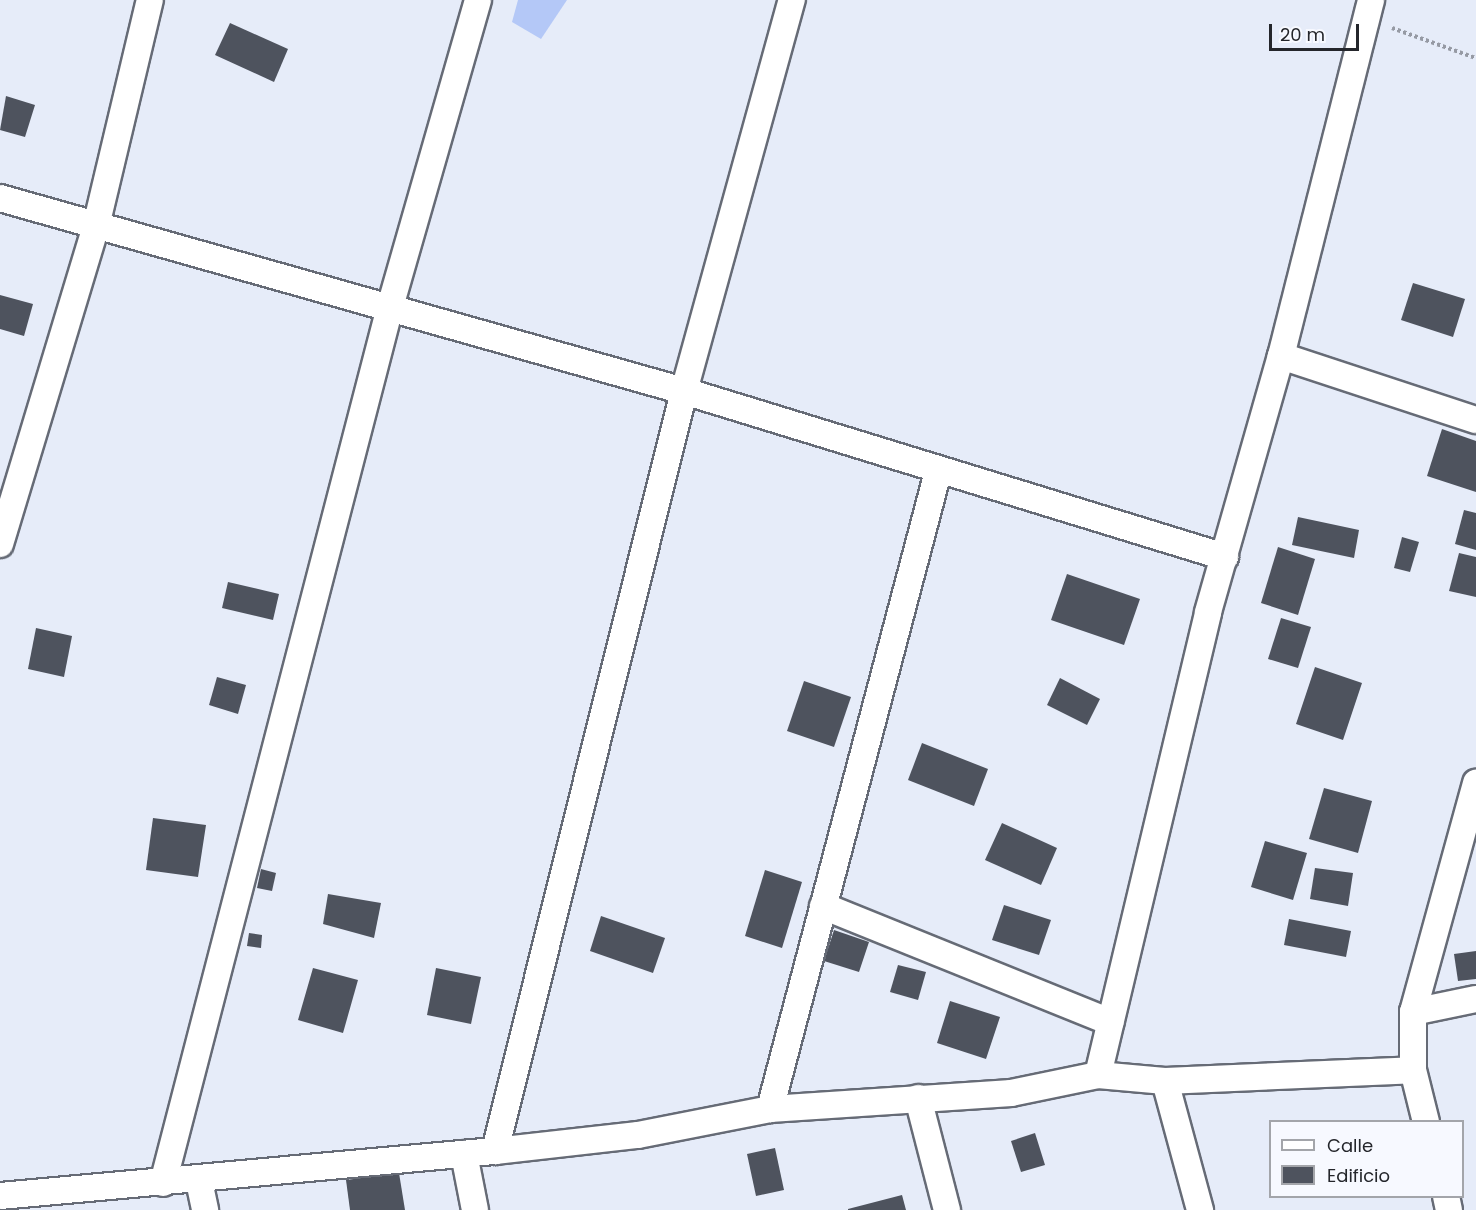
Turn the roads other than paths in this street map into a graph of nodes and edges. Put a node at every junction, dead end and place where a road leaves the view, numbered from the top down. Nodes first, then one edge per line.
1 (150, 0) edge
2 (478, 0) edge
3 (792, 0) edge
4 (1369, 9) edge
5 (0, 198) edge
6 (96, 226) junction
7 (390, 307) junction
8 (1281, 356) junction
9 (684, 391) junction
10 (1476, 420) edge
11 (938, 472) junction
12 (0, 544) edge
13 (1225, 557) junction
14 (1476, 783) edge
15 (823, 906) junction
16 (1476, 999) edge
17 (1413, 1012) junction
18 (1110, 1022) junction
19 (1413, 1070) junction
20 (1098, 1075) junction
21 (1166, 1081) junction
22 (918, 1098) junction
23 (770, 1109) junction
24 (1426, 1120) edge
25 (495, 1151) junction
26 (464, 1154) junction
27 (199, 1181) junction
28 (163, 1183) junction
29 (0, 1196) edge
30 (205, 1210) edge
31 (475, 1210) edge
32 (947, 1210) edge
33 (1200, 1210) edge

1 - 6 street
2 - 7 street
3 - 9 street
4 - 8 street
5 - 6 street
6 - 7 street
6 - 12 street
7 - 9 street
7 - 28 street
8 - 10 street
8 - 13 street
9 - 11 street
9 - 25 street
11 - 13 street
11 - 15 street
13 - 18 street
14 - 17 street
15 - 18 street
15 - 23 street
16 - 17 street
17 - 19 street
18 - 20 street
19 - 21 street
19 - 24 street
20 - 21 street
20 - 22 street
21 - 33 street
22 - 23 street
22 - 32 street
23 - 25 street
25 - 26 street
26 - 27 street
26 - 31 street
27 - 28 street
27 - 30 street
28 - 29 street

